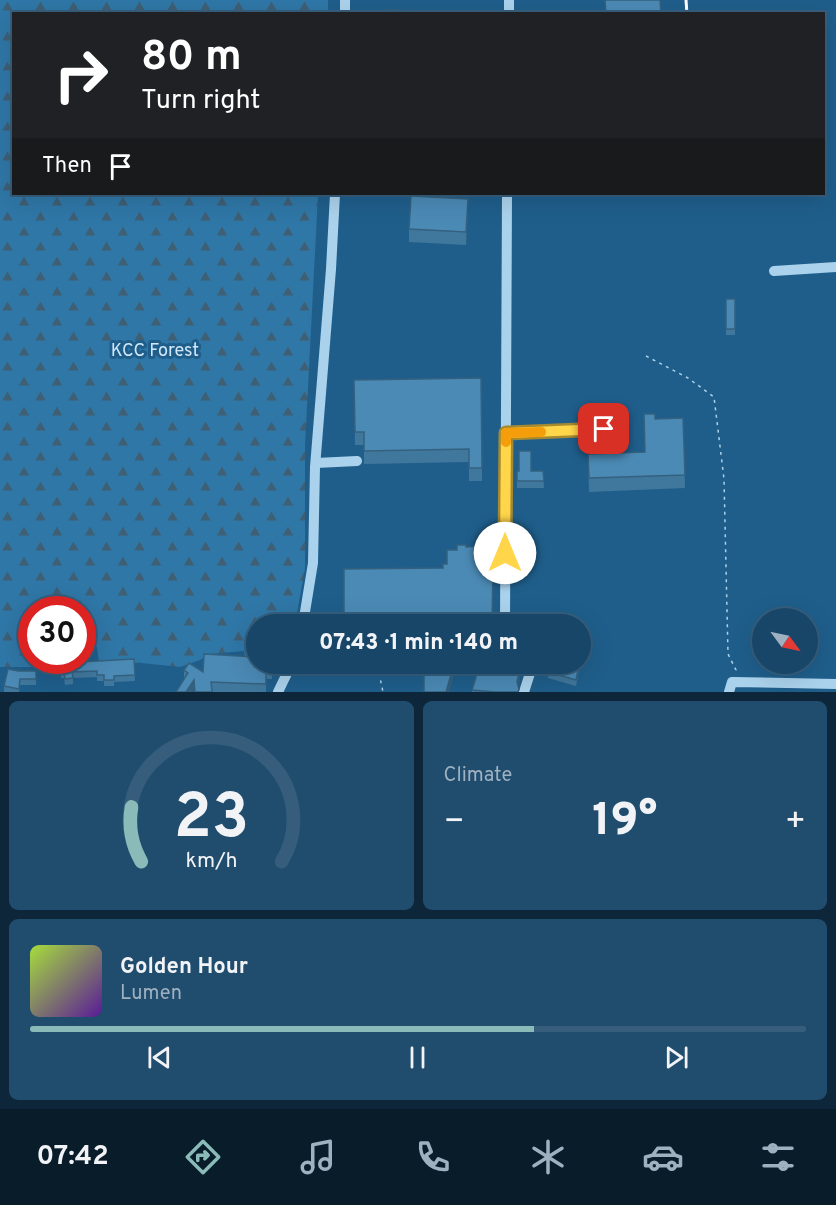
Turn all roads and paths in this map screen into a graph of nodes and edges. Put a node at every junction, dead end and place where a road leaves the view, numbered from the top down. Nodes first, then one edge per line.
1 (335, 195) edge
2 (507, 195) edge
3 (836, 267) edge
4 (774, 271) dead end
5 (646, 356) dead end
6 (604, 429) dead end
7 (506, 433) junction
8 (357, 461) dead end
9 (316, 463) junction
10 (305, 614) edge
11 (505, 614) edge
12 (287, 674) edge
13 (380, 674) edge
14 (530, 674) edge
15 (836, 684) edge
16 (730, 687) edge
17 (278, 692) edge
18 (383, 692) edge
19 (524, 692) edge

1 - 9 street
2 - 7 street
3 - 4 street
5 - 16 path
6 - 7 street
7 - 11 street
8 - 9 street
9 - 10 street
12 - 17 street
13 - 18 path
14 - 19 street
15 - 16 street

